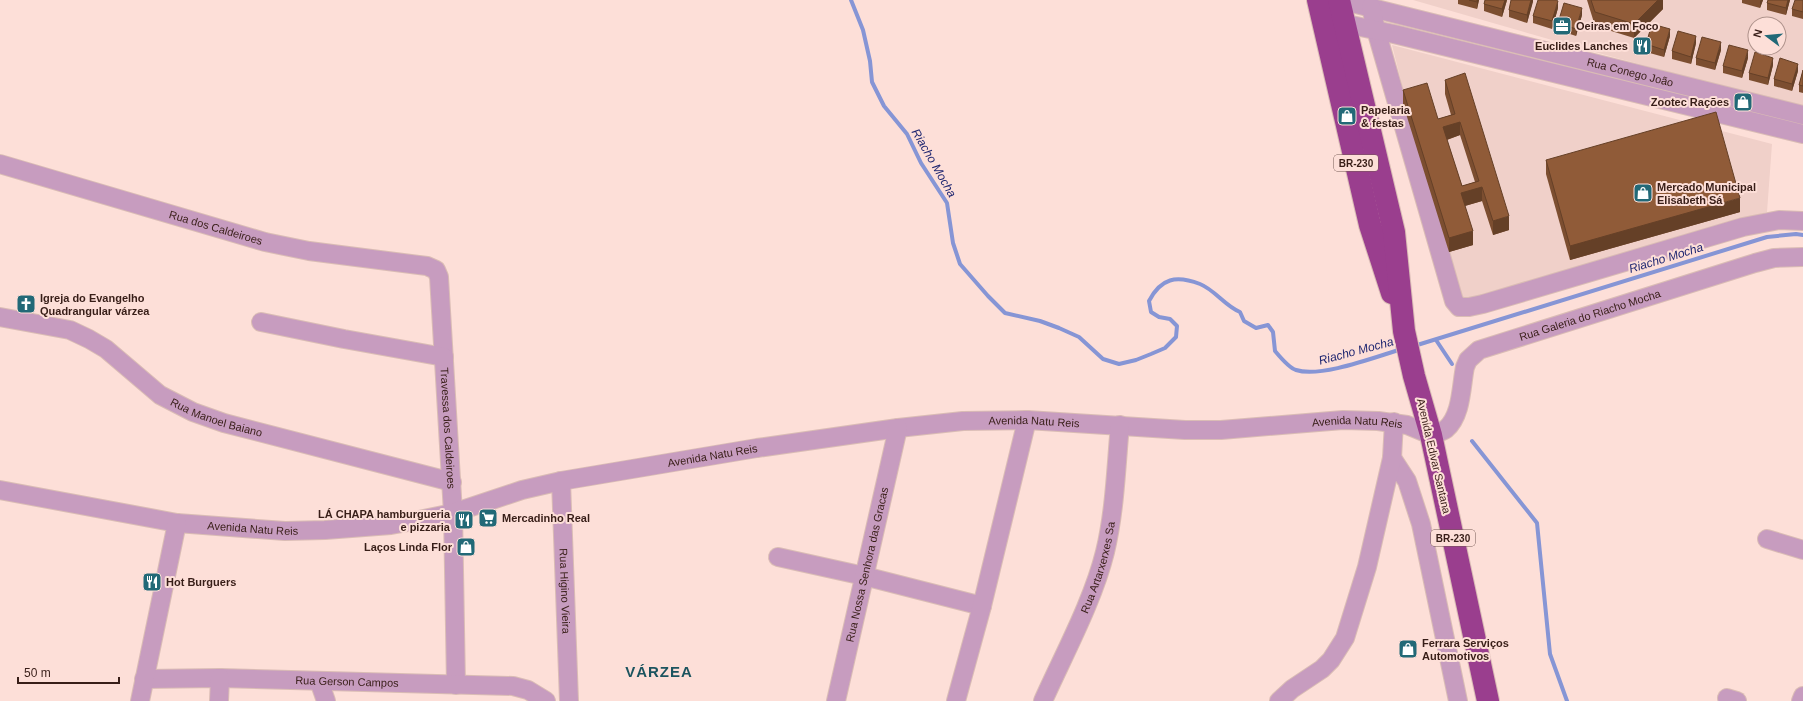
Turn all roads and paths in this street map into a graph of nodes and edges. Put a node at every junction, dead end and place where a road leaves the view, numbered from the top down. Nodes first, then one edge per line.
1 (1340, 0) edge
2 (1371, 7) junction
3 (1320, 10) edge
4 (1345, 23) junction
5 (1376, 30) junction
6 (1604, 65) junction
7 (1600, 85) junction
8 (1803, 115) edge
9 (1803, 134) edge
10 (0, 164) edge
11 (1803, 221) edge
12 (1803, 257) edge
13 (436, 270) joint
14 (0, 317) edge
15 (261, 322) dead end
16 (1403, 327) junction
17 (444, 357) junction
18 (1027, 420) junction
19 (1394, 422) junction
20 (1120, 425) junction
21 (898, 428) junction
22 (1431, 434) junction
23 (1392, 458) junction
24 (561, 481) junction
25 (452, 482) junction
26 (0, 490) edge
27 (453, 513) junction
28 (177, 523) junction
29 (1767, 539) dead end
30 (1803, 550) edge
31 (778, 557) dead end
32 (864, 576) junction
33 (982, 606) junction
34 (220, 678) junction
35 (144, 679) junction
36 (319, 681) junction
37 (456, 685) junction
38 (1803, 696) edge
39 (140, 701) edge
40 (219, 701) edge
41 (326, 701) edge
42 (546, 701) edge
43 (569, 701) edge
44 (836, 701) edge
45 (956, 701) edge
46 (1043, 701) edge
47 (1279, 701) edge
48 (1458, 701) edge
49 (1488, 701) edge
50 (1801, 701) edge

1 - 2 street, Rua Conego João
1 - 4 highway, BR-230
2 - 5 street
2 - 6 street, Rua Conego João
3 - 4 street, Rua Conego João
3 - 16 highway, BR-230
4 - 5 street, Rua Conego João
4 - 16 highway, BR-230
5 - 7 street, Rua Conego João
5 - 11 street
6 - 7 street
6 - 8 street, Rua Conego João
7 - 9 street, Rua Conego João
10 - 13 street, Rua dos Caldeiroes
12 - 22 street, Rua Galeria do Riacho Mocha
13 - 17 street, Travessa dos Caldeiroes
14 - 25 street, Rua Manoel Baiano
15 - 17 street
16 - 22 highway, Avenida Edivar Santana / BR-230
17 - 25 street, Travessa dos Caldeiroes
18 - 20 street, Avenida Natu Reis
18 - 21 street, Avenida Natu Reis
18 - 33 street
19 - 20 street, Avenida Natu Reis
19 - 22 street, Avenida Natu Reis
19 - 23 street
20 - 46 street, Rua Artarxerxes Sa
21 - 24 street, Avenida Natu Reis
21 - 32 street, Rua Nossa Senhora das Gracas
22 - 49 highway, Avenida Edivar Santana / BR-230
23 - 47 street
23 - 48 street
24 - 27 street, Avenida Natu Reis
24 - 43 street, Rua Higino Vieira
25 - 27 street, Travessa dos Caldeiroes
26 - 28 street, Avenida Natu Reis
27 - 28 street, Avenida Natu Reis
27 - 37 street, Travessa dos Caldeiroes
28 - 35 street
29 - 30 street
31 - 32 street
32 - 33 street
32 - 44 street, Rua Nossa Senhora das Gracas
33 - 45 street
34 - 35 street, Rua Gerson Campos
34 - 36 street, Rua Gerson Campos
34 - 40 street
35 - 39 street
36 - 37 street, Rua Gerson Campos
36 - 41 street
37 - 42 street, Rua Gerson Campos
38 - 50 street

